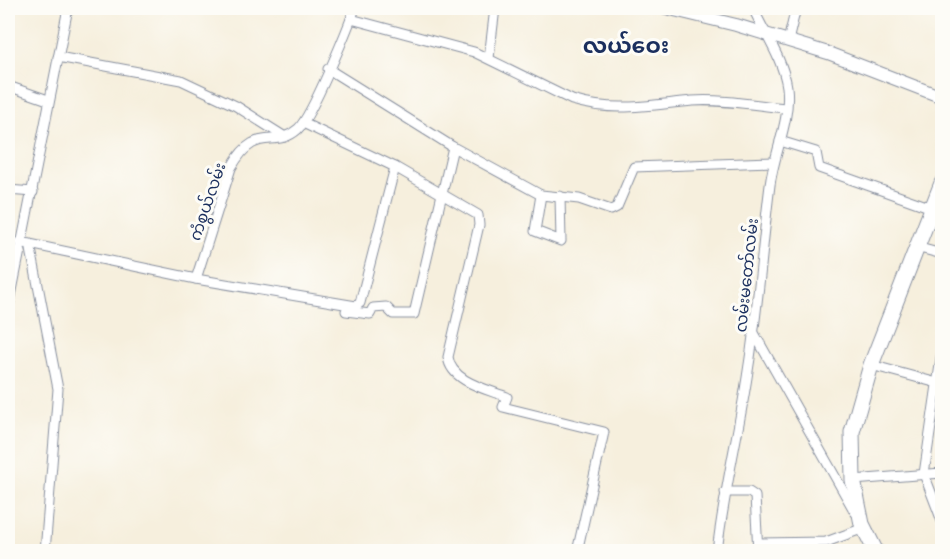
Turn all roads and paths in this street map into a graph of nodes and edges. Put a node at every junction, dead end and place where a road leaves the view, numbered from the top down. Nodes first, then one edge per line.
1 (68, 8) edge
2 (355, 8) edge
3 (495, 8) edge
4 (666, 8) edge
5 (753, 8) edge
6 (796, 8) edge
7 (351, 19) junction
8 (764, 34) junction
9 (788, 41) junction
10 (58, 57) junction
11 (489, 58) junction
12 (328, 69) junction
13 (8, 86) edge
14 (942, 97) edge
15 (48, 99) junction
16 (785, 108) junction
17 (303, 123) junction
18 (285, 138) junction
19 (780, 141) junction
20 (453, 147) junction
21 (773, 162) junction
22 (395, 167) junction
23 (942, 187) edge
24 (8, 190) edge
25 (33, 192) junction
26 (441, 194) junction
27 (541, 195) junction
28 (560, 196) junction
29 (932, 208) junction
30 (25, 243) junction
31 (916, 247) junction
32 (942, 254) edge
33 (196, 279) junction
34 (10, 284) edge
35 (322, 307) dead end
36 (8, 311) edge
37 (754, 333) junction
38 (942, 351) edge
39 (871, 365) junction
40 (940, 384) edge
41 (942, 473) edge
42 (924, 474) junction
43 (853, 480) junction
44 (725, 492) junction
45 (942, 521) edge
46 (863, 526) junction
47 (759, 547) edge
48 (45, 552) edge
49 (577, 552) edge
50 (717, 552) edge
51 (876, 552) edge

1 - 10 street
2 - 7 street
3 - 11 street
4 - 8 street
5 - 8 street, လမ်းမတော်လမ်း
6 - 9 street
7 - 11 street
7 - 12 street
8 - 9 street
8 - 16 street, လမ်းမတော်လမ်း
9 - 14 street
10 - 15 street
10 - 18 street
11 - 16 street
12 - 17 street
12 - 20 street
13 - 15 street
15 - 25 street
16 - 19 street, လမ်းမတော်လမ်း
17 - 18 street
17 - 22 street
18 - 33 street, ကံစွယ်လမ်း
19 - 21 street, လမ်းမတော်လမ်း
19 - 29 street
20 - 26 street
20 - 27 street
21 - 28 street
21 - 37 street, လမ်းမတော်လမ်း
22 - 26 street
22 - 33 street
23 - 29 main road
24 - 25 street
25 - 30 street
26 - 35 street
26 - 49 street
27 - 28 street
27 - 28 street
29 - 31 main road
30 - 33 street
30 - 34 street
30 - 48 street
31 - 32 street
31 - 39 main road
34 - 36 street
37 - 44 street, လမ်းမတော်လမ်း
37 - 46 street
38 - 40 street
39 - 40 street
39 - 43 main road
40 - 42 street
41 - 42 street
42 - 43 street
42 - 45 street
43 - 46 main road
44 - 47 street
44 - 50 street, လမ်းမတော်လမ်း
46 - 47 street
46 - 51 main road

